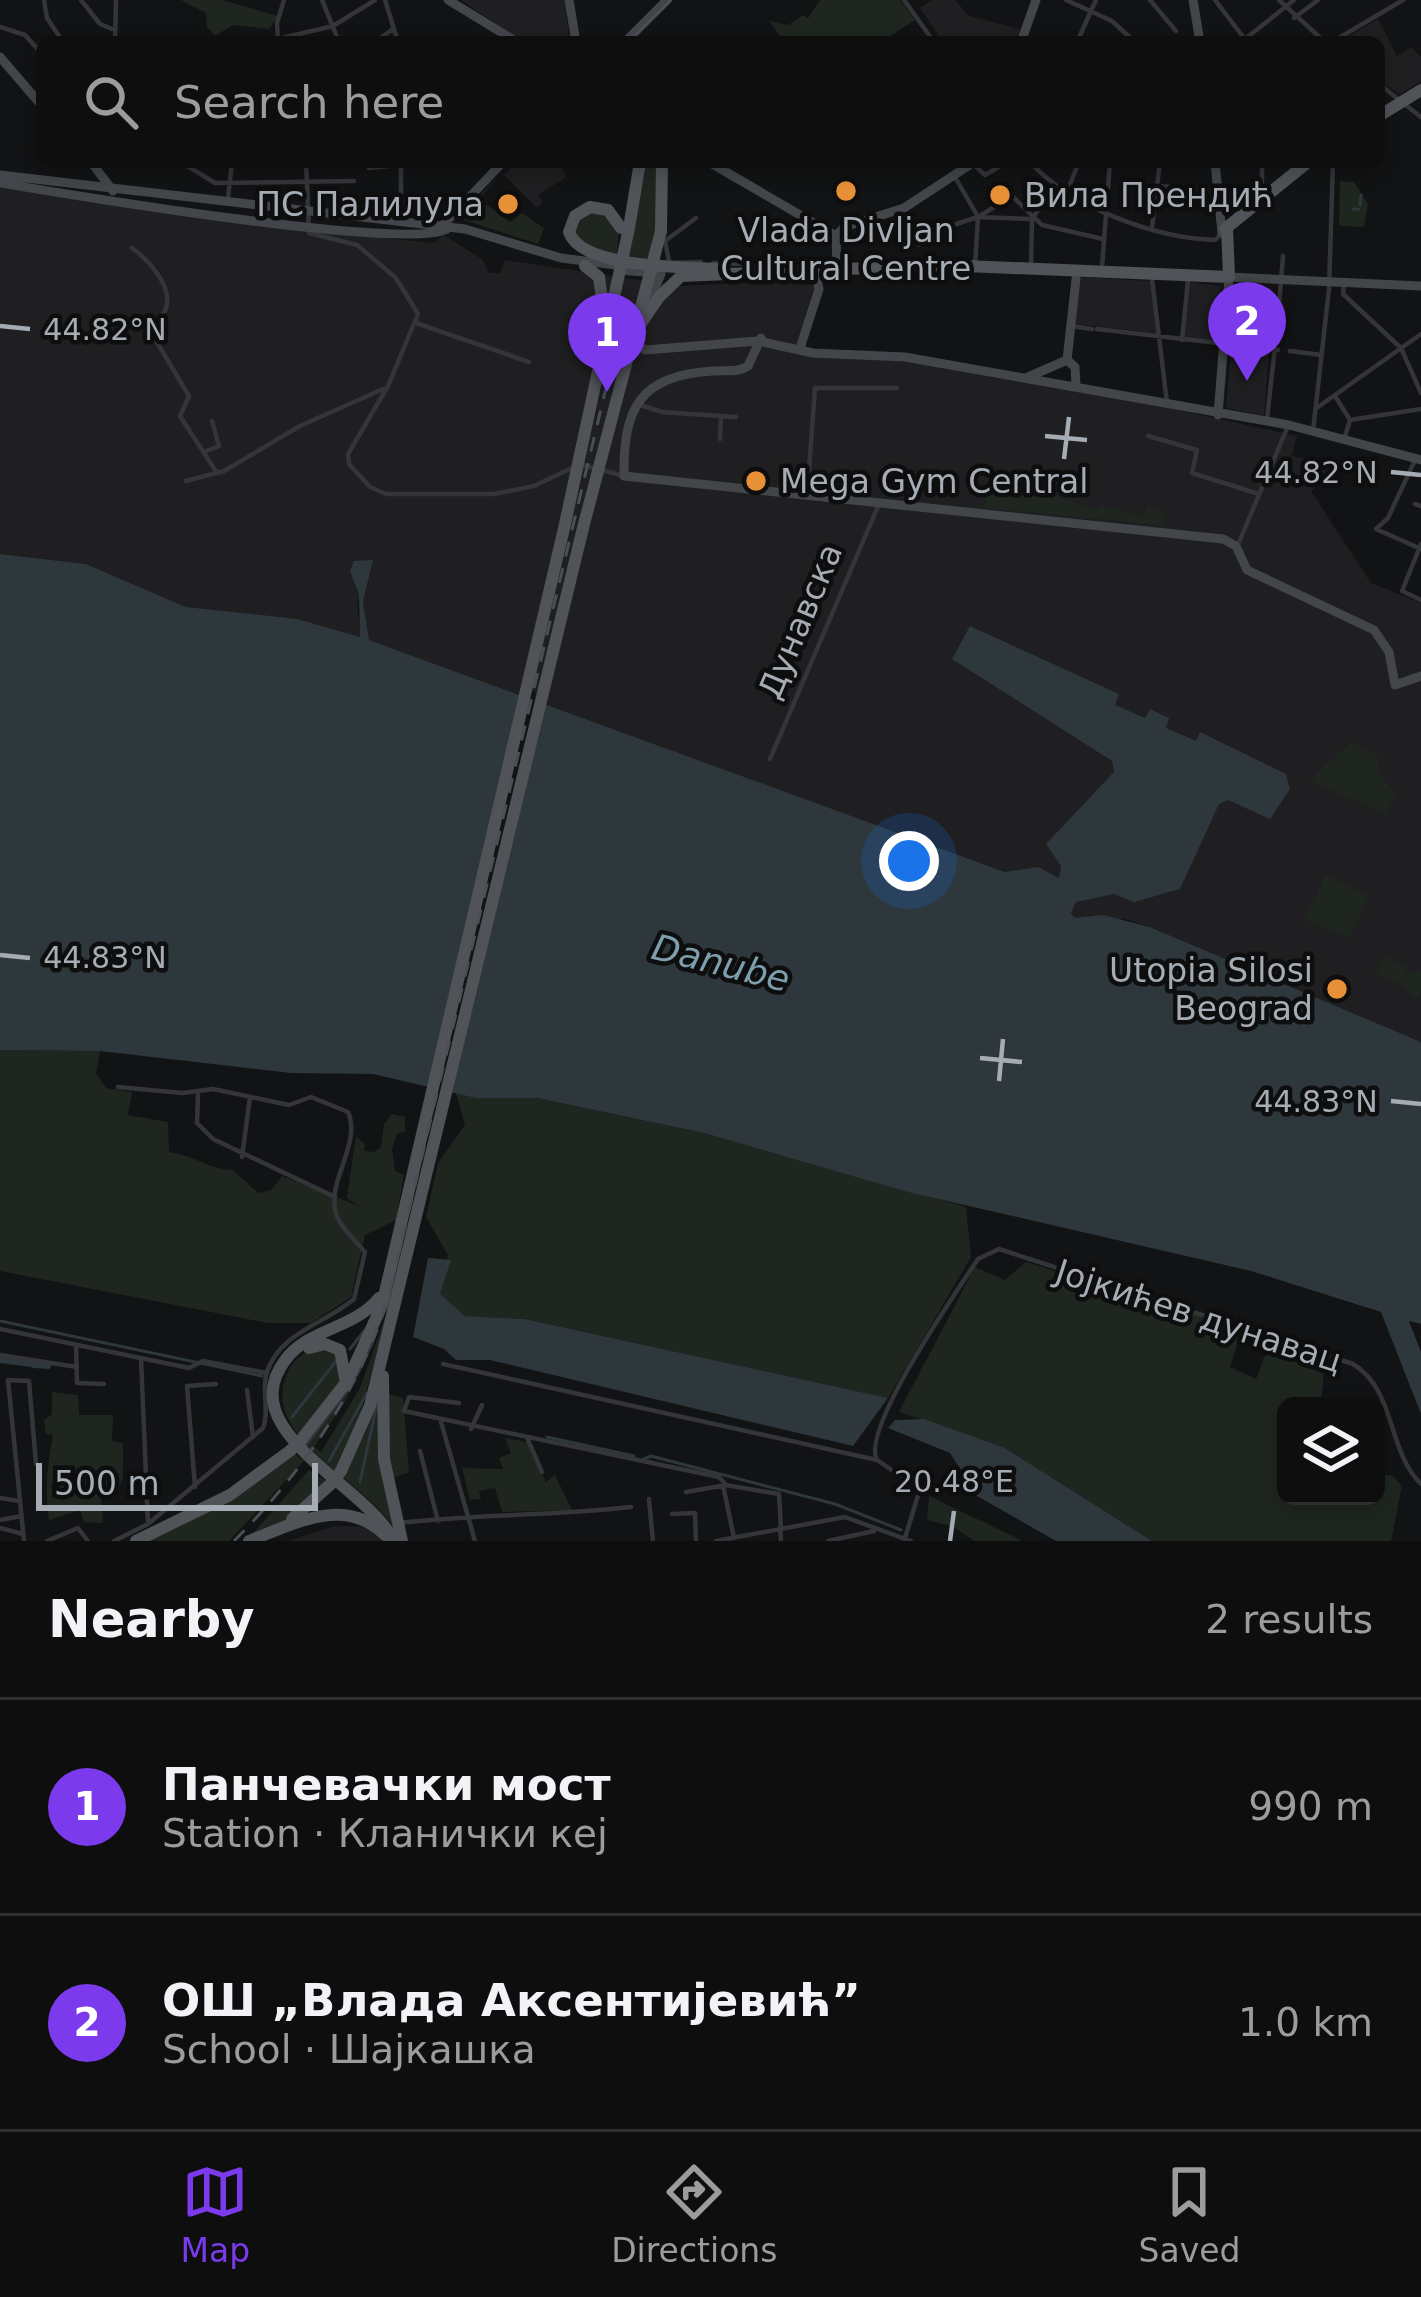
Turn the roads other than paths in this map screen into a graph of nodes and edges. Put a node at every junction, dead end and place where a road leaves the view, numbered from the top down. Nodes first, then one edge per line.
1 (44, 0) edge
2 (81, 0) edge
3 (116, 0) edge
4 (284, 0) edge
5 (322, 0) edge
6 (375, 0) edge
7 (385, 0) edge
8 (448, 0) edge
9 (569, 0) edge
10 (667, 0) edge
11 (904, 0) edge
12 (1036, 0) edge
13 (1066, 0) edge
14 (1096, 0) edge
15 (1150, 0) edge
16 (1196, 0) edge
17 (1215, 0) edge
18 (1279, 0) edge
19 (1294, 0) edge
20 (1318, 0) edge
21 (1403, 0) edge
22 (1286, 9) junction
23 (1092, 10) junction
24 (1294, 18) junction
25 (333, 26) junction
26 (0, 27) edge
27 (112, 29) junction
28 (393, 29) junction
29 (1176, 31) dead end
30 (59, 36) edge
31 (113, 36) edge
32 (279, 36) edge
33 (294, 36) edge
34 (337, 36) edge
35 (383, 36) edge
36 (396, 36) edge
37 (507, 36) edge
38 (575, 36) edge
39 (631, 36) edge
40 (930, 36) edge
41 (1024, 36) edge
42 (1080, 36) edge
43 (1127, 36) edge
44 (1201, 36) edge
45 (1243, 36) edge
46 (1251, 36) edge
47 (1320, 36) edge
48 (1340, 36) edge
49 (36, 47) edge
50 (0, 57) edge
51 (13, 72) junction
52 (0, 74) edge
53 (1385, 89) edge
54 (1421, 90) edge
55 (36, 99) edge
56 (1402, 103) junction
57 (1385, 113) edge
58 (1421, 117) edge
59 (92, 168) edge
60 (93, 168) edge
61 (190, 168) edge
62 (231, 168) edge
63 (306, 168) edge
64 (401, 168) edge
65 (497, 168) edge
66 (639, 168) edge
67 (662, 168) edge
68 (719, 168) edge
69 (967, 168) edge
70 (1077, 168) edge
71 (1109, 168) edge
72 (1159, 168) edge
73 (1217, 168) edge
74 (1218, 168) edge
75 (1261, 168) edge
76 (1301, 168) edge
77 (1334, 168) edge
78 (1036, 169) edge
79 (955, 177) junction
80 (0, 179) edge
81 (354, 182) dead end
82 (229, 184) junction
83 (306, 184) junction
84 (1157, 185) junction
85 (85, 187) junction
86 (1055, 187) junction
87 (1218, 191) junction
88 (1066, 194) junction
89 (111, 195) junction
90 (1266, 200) junction
91 (401, 201) junction
92 (227, 206) junction
93 (904, 208) junction
94 (1105, 210) junction
95 (322, 216) junction
96 (978, 217) junction
97 (696, 218) dead end
98 (306, 219) junction
99 (1032, 219) junction
100 (446, 223) junction
101 (1152, 227) junction
102 (1223, 227) junction
103 (625, 228) junction
104 (836, 236) junction
105 (1103, 239) junction
106 (516, 243) junction
107 (132, 248) dead end
108 (536, 248) junction
109 (1283, 256) dead end
110 (591, 262) junction
111 (975, 266) junction
112 (662, 268) junction
113 (1030, 269) junction
114 (831, 271) junction
115 (765, 272) junction
116 (807, 272) junction
117 (1102, 272) junction
118 (681, 276) junction
119 (716, 276) junction
120 (1189, 276) junction
121 (1227, 277) junction
122 (1076, 279) dead end
123 (1152, 279) dead end
124 (1282, 279) junction
125 (1330, 281) junction
126 (1347, 282) junction
127 (1421, 286) edge
128 (655, 294) junction
129 (809, 317) junction
130 (416, 323) junction
131 (1071, 326) junction
132 (606, 331) junction
133 (634, 333) junction
134 (1421, 334) edge
135 (1158, 337) junction
136 (1182, 340) junction
137 (1223, 344) junction
138 (801, 345) junction
139 (1276, 347) junction
140 (1401, 348) junction
141 (1290, 351) dead end
142 (831, 352) junction
143 (1322, 355) junction
144 (529, 362) dead end
145 (1062, 363) junction
146 (1027, 378) junction
147 (1052, 382) junction
148 (388, 386) junction
149 (1076, 386) junction
150 (897, 388) dead end
151 (587, 392) dead end
152 (1421, 393) edge
153 (1335, 396) junction
154 (1167, 403) junction
155 (637, 404) junction
156 (1316, 408) junction
157 (1421, 409) edge
158 (1215, 412) junction
159 (618, 414) dead end
160 (721, 417) junction
161 (736, 417) dead end
162 (588, 418) junction
163 (1350, 419) junction
164 (212, 421) dead end
165 (1266, 422) junction
166 (1288, 426) junction
167 (608, 430) junction
168 (1313, 432) junction
169 (1148, 436) dead end
170 (720, 439) dead end
171 (1345, 440) junction
172 (204, 452) junction
173 (1419, 459) edge
174 (217, 473) junction
175 (624, 476) junction
176 (186, 481) dead end
177 (1259, 494) junction
178 (807, 496) junction
179 (879, 504) junction
180 (1237, 547) junction
181 (1420, 548) edge
182 (1421, 600) edge
183 (541, 664) junction
184 (1421, 676) edge
185 (770, 759) dead end
186 (118, 1087) dead end
187 (198, 1093) junction
188 (250, 1097) junction
189 (242, 1156) junction
190 (335, 1197) junction
191 (399, 1260) junction
192 (388, 1281) junction
193 (0, 1329) edge
194 (389, 1329) junction
195 (76, 1345) junction
196 (0, 1355) edge
197 (141, 1358) junction
198 (443, 1364) dead end
199 (77, 1367) junction
200 (267, 1373) junction
201 (104, 1384) dead end
202 (216, 1384) dead end
203 (247, 1390) dead end
204 (337, 1395) junction
205 (459, 1403) dead end
206 (482, 1405) dead end
207 (441, 1423) junction
208 (471, 1429) junction
209 (253, 1437) junction
210 (529, 1440) junction
211 (420, 1451) dead end
212 (877, 1460) junction
213 (36, 1464) dead end
214 (542, 1472) dead end
215 (1418, 1482) edge
216 (725, 1485) junction
217 (195, 1487) junction
218 (686, 1492) dead end
219 (0, 1498) edge
220 (650, 1499) dead end
221 (19, 1501) junction
222 (631, 1507) dead end
223 (469, 1514) junction
224 (672, 1514) dead end
225 (21, 1516) junction
226 (437, 1521) junction
227 (397, 1523) junction
228 (0, 1524) edge
229 (148, 1525) junction
230 (781, 1528) junction
231 (875, 1529) junction
232 (271, 1532) junction
233 (24, 1538) edge
234 (736, 1539) edge
235 (908, 1539) edge
236 (46, 1541) edge
237 (88, 1541) edge
238 (114, 1541) edge
239 (136, 1541) edge
240 (249, 1541) edge
241 (396, 1541) edge
242 (475, 1541) edge
243 (653, 1541) edge
244 (696, 1541) edge
245 (716, 1541) edge
246 (782, 1541) edge
247 (828, 1541) edge
248 (872, 1541) edge

1 - 30 street
2 - 27 street
3 - 27 street
4 - 32 street
5 - 25 street
6 - 25 street
7 - 28 street
8 - 37 main road
9 - 38 main road
10 - 39 main road
11 - 40 street
12 - 41 main road
13 - 23 street
14 - 23 street
15 - 29 street
16 - 44 main road
17 - 45 street
18 - 22 street
19 - 22 street
20 - 24 street
21 - 48 street
22 - 24 street
22 - 46 street
23 - 42 street
23 - 43 street
24 - 47 street
25 - 33 street
25 - 34 street
26 - 49 street
27 - 31 street
28 - 35 street
28 - 36 street
50 - 51 main road
51 - 52 street
51 - 55 main road
53 - 56 street
54 - 56 main road
56 - 57 main road
56 - 58 street
59 - 85 main road
60 - 89 main road
61 - 82 street
62 - 82 street
63 - 83 street
64 - 91 street
65 - 100 main road
66 - 103 main road
67 - 133 main road, bridge
68 - 104 main road
69 - 79 main road
70 - 88 street
71 - 94 street
72 - 84 street
73 - 87 main road
74 - 102 main road
75 - 90 street
76 - 90 main road
77 - 125 street
78 - 86 street
79 - 93 main road
79 - 96 street
80 - 85 main road
80 - 89 main road
81 - 83 street
82 - 83 street
82 - 92 street
83 - 98 street
84 - 87 street
84 - 101 street
85 - 89 main road
86 - 88 street
86 - 99 street
87 - 102 main road
88 - 94 street
89 - 92 main road
89 - 98 main road
90 - 102 main road
91 - 95 street
91 - 100 street
92 - 98 main road
93 - 96 street
93 - 104 main road
94 - 101 street
94 - 105 street
95 - 98 main road
95 - 100 main road
96 - 99 street
96 - 99 street
96 - 111 street
97 - 112 street
98 - 100 main road
98 - 130 street
99 - 105 street
99 - 113 street
100 - 106 main road
101 - 102 street
102 - 121 main road
103 - 110 main road
103 - 132 main road, bridge
104 - 114 main road
105 - 117 street
106 - 108 main road
106 - 110 main road
107 - 172 street
108 - 110 main road
108 - 119 main road
109 - 124 street
110 - 112 main road
110 - 132 main road, bridge
111 - 113 main road
111 - 114 main road
112 - 115 main road
112 - 118 main road
112 - 128 main road
113 - 117 main road
114 - 116 main road
114 - 129 main road
115 - 116 main road
115 - 119 main road
116 - 129 main road
117 - 120 main road
118 - 119 main road
118 - 128 main road
120 - 121 main road
120 - 136 street
121 - 124 main road
121 - 137 main road
122 - 131 main road
123 - 135 street
124 - 125 main road
124 - 139 street
125 - 126 main road
125 - 143 street
126 - 127 main road
126 - 140 street
128 - 133 main road, bridge
128 - 142 main road
129 - 138 main road
130 - 144 street
130 - 148 street
131 - 135 street
131 - 145 main road
132 - 162 main road, bridge
133 - 167 main road, bridge
134 - 140 street
135 - 136 street
135 - 154 street
136 - 137 street
137 - 139 street
137 - 158 main road
138 - 142 main road
138 - 155 main road, bridge
139 - 165 street
140 - 152 street
140 - 153 street
141 - 143 street
142 - 146 main road
143 - 156 street
145 - 146 main road
145 - 147 main road
145 - 149 main road
146 - 147 main road
147 - 149 main road
148 - 174 street
148 - 175 street
149 - 154 main road
150 - 178 street
151 - 162 main road, bridge
153 - 156 street
153 - 163 street
154 - 158 main road
155 - 160 street
155 - 175 main road
156 - 168 street
157 - 163 street
158 - 165 main road
159 - 167 main road, bridge
160 - 161 street
160 - 170 street
162 - 183 main road, bridge
163 - 171 street
164 - 172 street
165 - 166 main road
166 - 168 main road
166 - 177 street
167 - 183 main road, bridge
168 - 171 main road
169 - 177 street
171 - 173 main road
172 - 174 street
173 - 181 street
174 - 176 street
175 - 178 main road, Дунавска
177 - 180 street
178 - 179 main road, Дунавска
179 - 180 main road, Дунавска
179 - 185 street, Дунавска
180 - 184 main road
181 - 182 street
183 - 191 main road
186 - 187 street
187 - 188 street
187 - 189 street
188 - 189 street
188 - 190 street
189 - 190 street
190 - 200 street
191 - 192 main road
191 - 194 main road
192 - 204 main road
192 - 241 main road
193 - 195 street
194 - 227 main road
194 - 232 main road
195 - 197 street
195 - 199 street
196 - 199 street
197 - 200 street
197 - 229 street
198 - 212 street
199 - 201 street
200 - 209 street
202 - 217 street
203 - 209 street
204 - 239 main road
204 - 241 main road
205 - 207 street
206 - 208 street
207 - 208 street
207 - 223 street
208 - 210 street
209 - 217 street
210 - 214 street
210 - 216 street
211 - 226 street
212 - 215 street, Јојкићев дунавац
212 - 235 street
213 - 221 street
216 - 218 street
216 - 230 street
216 - 234 street
217 - 229 street
219 - 221 street
220 - 243 street
221 - 225 street
222 - 223 street
223 - 226 street
223 - 242 street
224 - 244 street
225 - 228 street
225 - 233 street
226 - 227 street
227 - 241 main road
228 - 233 street
229 - 238 street
230 - 231 street
230 - 234 street
230 - 246 street
231 - 235 street
231 - 247 street
231 - 248 street
232 - 240 main road
232 - 241 main road
234 - 245 street
236 - 237 street

